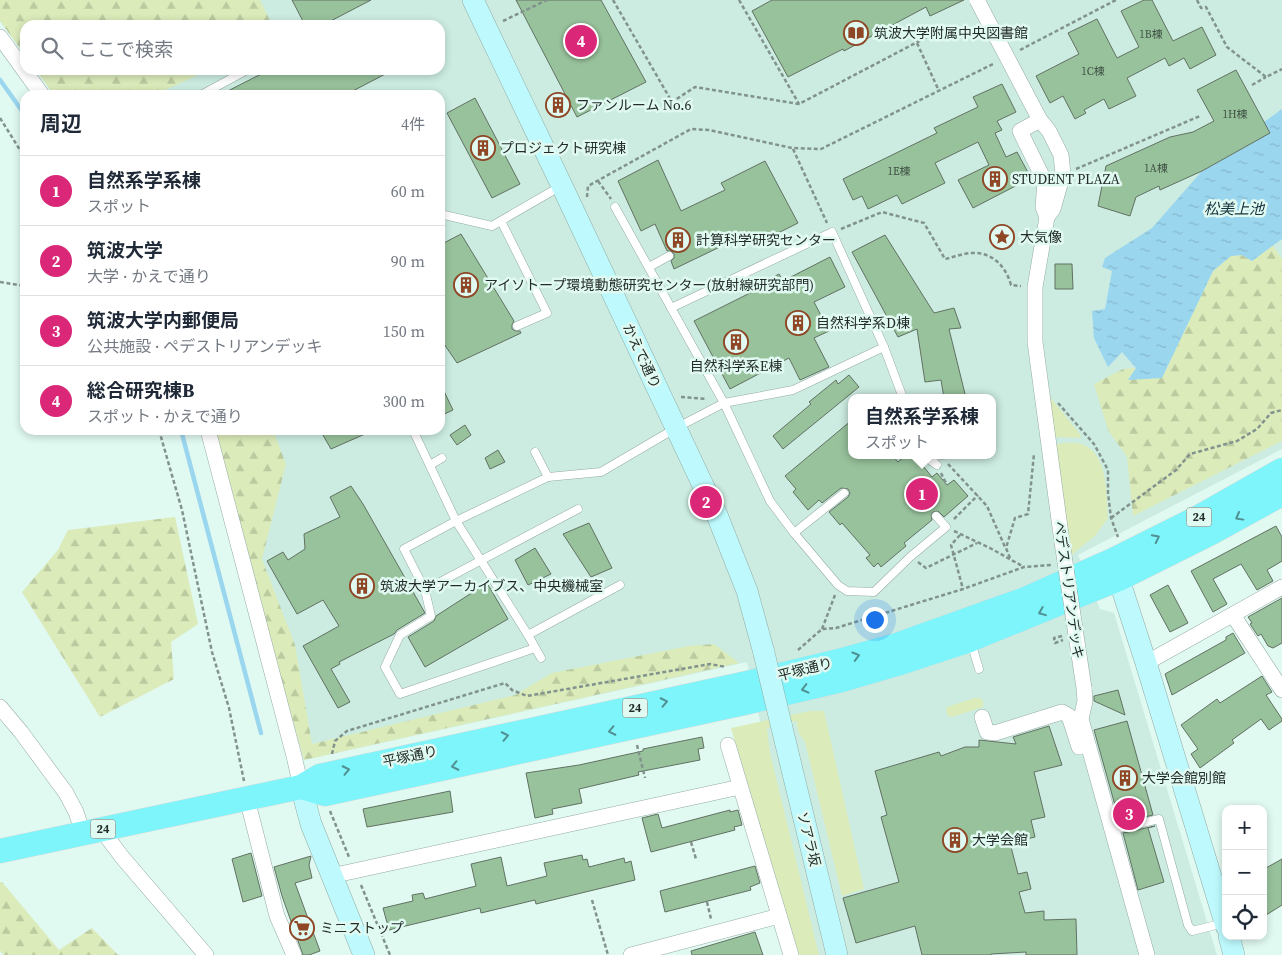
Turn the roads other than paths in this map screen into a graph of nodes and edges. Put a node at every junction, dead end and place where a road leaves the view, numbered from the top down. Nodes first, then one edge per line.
1 (472, 0) edge
2 (977, 0) edge
3 (0, 37) edge
4 (20, 65) edge
5 (28, 75) edge
6 (238, 75) edge
7 (38, 90) edge
8 (210, 90) edge
9 (1040, 120) junction
10 (562, 186) junction
11 (616, 207) road end
12 (445, 215) edge
13 (1047, 217) junction
14 (501, 221) junction
15 (669, 256) dead end
16 (649, 267) junction
17 (671, 308) junction
18 (517, 326) dead end
19 (884, 347) junction
20 (902, 394) edge
21 (724, 403) junction
22 (676, 428) junction
23 (209, 435) edge
24 (416, 435) edge
25 (535, 452) dead end
26 (442, 458) dead end
27 (929, 459) edge
28 (430, 464) junction
29 (937, 465) dead end
30 (1282, 470) edge
31 (548, 477) junction
32 (844, 492) dead end
33 (1282, 494) edge
34 (578, 509) dead end
35 (936, 516) dead end
36 (456, 520) junction
37 (794, 533) junction
38 (482, 560) junction
39 (1118, 561) junction
40 (620, 585) dead end
41 (1282, 587) edge
42 (425, 590) junction
43 (1233, 614) junction
44 (528, 636) junction
45 (970, 640) junction
46 (535, 648) junction
47 (541, 658) dead end
48 (1146, 663) junction
49 (979, 669) dead end
50 (1282, 690) edge
51 (0, 707) edge
52 (982, 716) dead end
53 (781, 724) joint
54 (728, 744) dead end
55 (1086, 752) junction
56 (301, 787) junction
57 (740, 787) junction
58 (247, 798) junction
59 (1112, 830) junction
60 (92, 831) junction
61 (0, 851) edge
62 (1119, 853) junction
63 (331, 876) junction
64 (779, 916) junction
65 (1222, 916) edge
66 (1222, 929) edge
67 (1229, 940) edge
68 (206, 955) edge
69 (294, 955) edge
70 (364, 955) edge
71 (631, 955) edge
72 (791, 955) edge
73 (837, 955) edge
74 (1147, 955) edge
75 (1234, 955) edge

1 - 10 street, かえで通り
2 - 9 street, ペデストリアンデッキ, bridge
3 - 4 street
5 - 7 street
6 - 8 lane
9 - 13 street, ペデストリアンデッキ
9 - 13 street, ペデストリアンデッキ
10 - 14 lane
10 - 22 street, かえで通り
11 - 16 lane
12 - 14 lane
13 - 55 street, ペデストリアンデッキ, bridge
14 - 18 lane
15 - 16 lane
16 - 17 lane
17 - 19 lane
17 - 21 lane
19 - 20 lane
19 - 21 lane
21 - 22 lane
21 - 37 lane
22 - 31 lane
22 - 53 street, かえで通り, bridge
23 - 56 street
24 - 28 lane
25 - 31 lane
26 - 28 lane
27 - 29 lane
28 - 36 lane
39 -> 30 main road, 平塚通り / 24
31 - 36 lane
32 - 37 lane
33 -> 39 main road, 平塚通り / 24
34 - 38 lane
35 - 37 lane
36 - 38 lane
36 - 42 lane
38 - 42 lane
38 - 44 lane
39 -> 45 main road, 平塚通り / 24
39 - 48 street
56 -> 39 main road, 平塚通り / 24
40 - 44 lane
41 - 43 street
42 - 46 lane
43 - 48 street
43 - 50 street
44 - 46 lane
45 - 49 lane
45 -> 56 main road, 平塚通り / 24
46 - 47 lane
48 - 65 street
51 - 60 street
52 - 55 street
53 - 73 street, ソアラ坂
54 - 57 street
55 - 59 street, ペデストリアンデッキ
55 - 62 street
56 - 58 main road, 平塚通り / 24
56 - 63 street
57 - 63 street
57 - 64 street
58 - 60 main road, 平塚通り / 24
58 - 69 street
59 - 62 street, ペデストリアンデッキ
59 - 66 lane
60 - 61 main road, 平塚通り / 24
60 - 68 street
62 - 74 street, ペデストリアンデッキ
63 - 70 street
64 - 71 street
64 - 72 street
67 - 75 street

